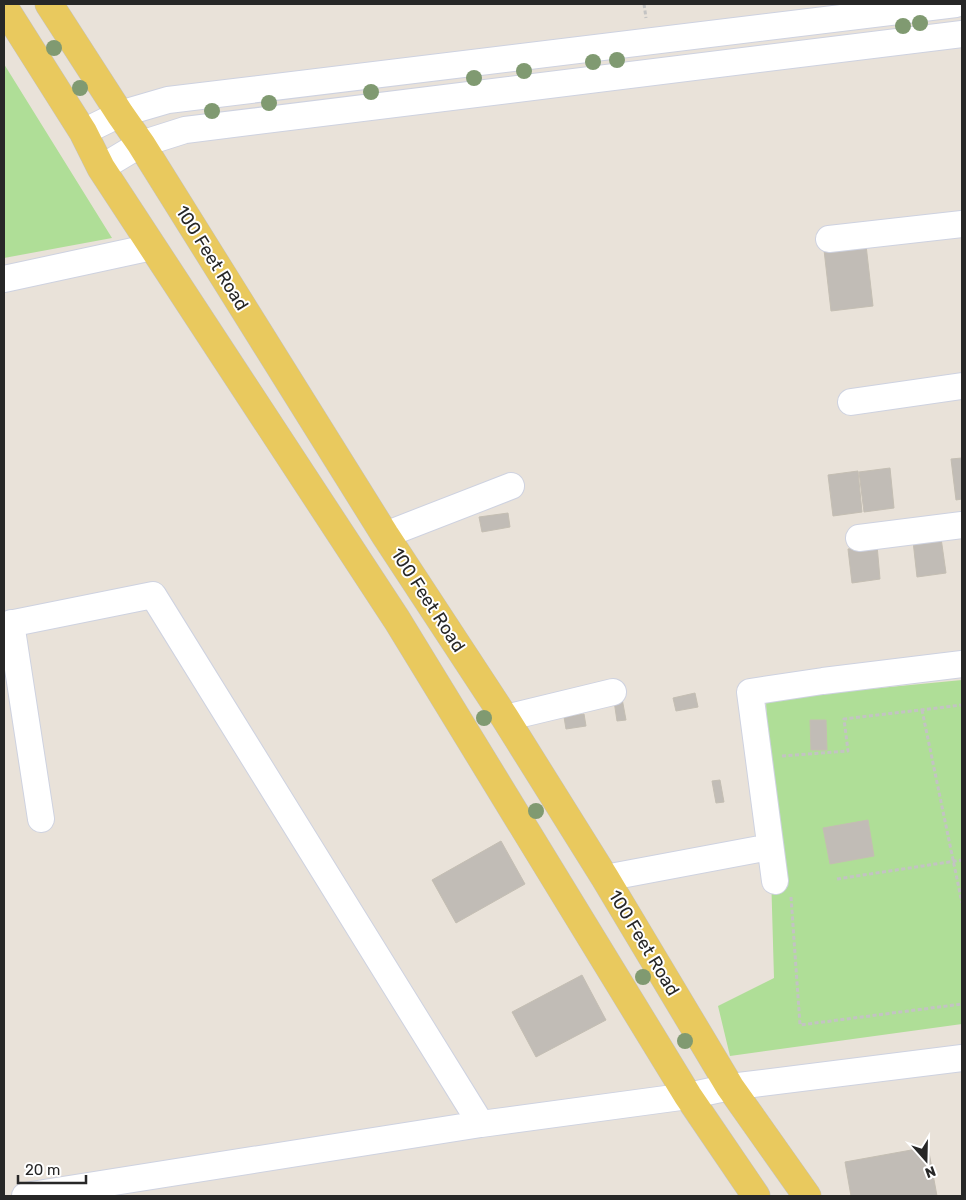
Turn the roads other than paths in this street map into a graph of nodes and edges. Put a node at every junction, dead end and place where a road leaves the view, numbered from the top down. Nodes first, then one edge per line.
1 (49, 4) edge
2 (956, 4) edge
3 (4, 7) edge
4 (962, 34) edge
5 (120, 114) junction
6 (82, 132) junction
7 (141, 144) junction
8 (101, 168) junction
9 (962, 224) edge
10 (829, 239) dead end
11 (152, 247) junction
12 (4, 279) edge
13 (962, 386) edge
14 (851, 402) dead end
15 (511, 486) dead end
16 (962, 525) edge
17 (385, 535) junction
18 (859, 538) dead end
19 (7, 624) edge
20 (962, 664) edge
21 (613, 692) dead end
22 (505, 718) junction
23 (40, 820) dead end
24 (770, 848) junction
25 (605, 878) junction
26 (783, 888) road end
27 (962, 1058) edge
28 (730, 1087) junction
29 (688, 1096) junction
30 (481, 1124) junction
31 (25, 1196) edge
32 (756, 1196) edge
33 (808, 1196) edge

1 - 5 main road, 100 Feet Road
2 - 5 street
3 - 6 main road, 100 Feet Road
4 - 7 street
5 - 6 street
5 - 7 main road, 100 Feet Road
6 - 8 main road, 100 Feet Road
7 - 8 street
7 - 17 main road, 100 Feet Road
8 - 11 main road, 100 Feet Road
9 - 10 street
11 - 12 street
11 - 29 main road, 100 Feet Road
13 - 14 street
15 - 17 street
16 - 18 street
17 - 22 main road, 100 Feet Road
19 - 23 street
19 - 30 street
20 - 24 street
21 - 22 street
22 - 25 main road, 100 Feet Road
24 - 25 street
24 - 26 street
25 - 28 main road, 100 Feet Road
27 - 28 street
28 - 29 street
28 - 33 main road, 100 Feet Road
29 - 30 street
29 - 32 main road, 100 Feet Road
30 - 31 street

